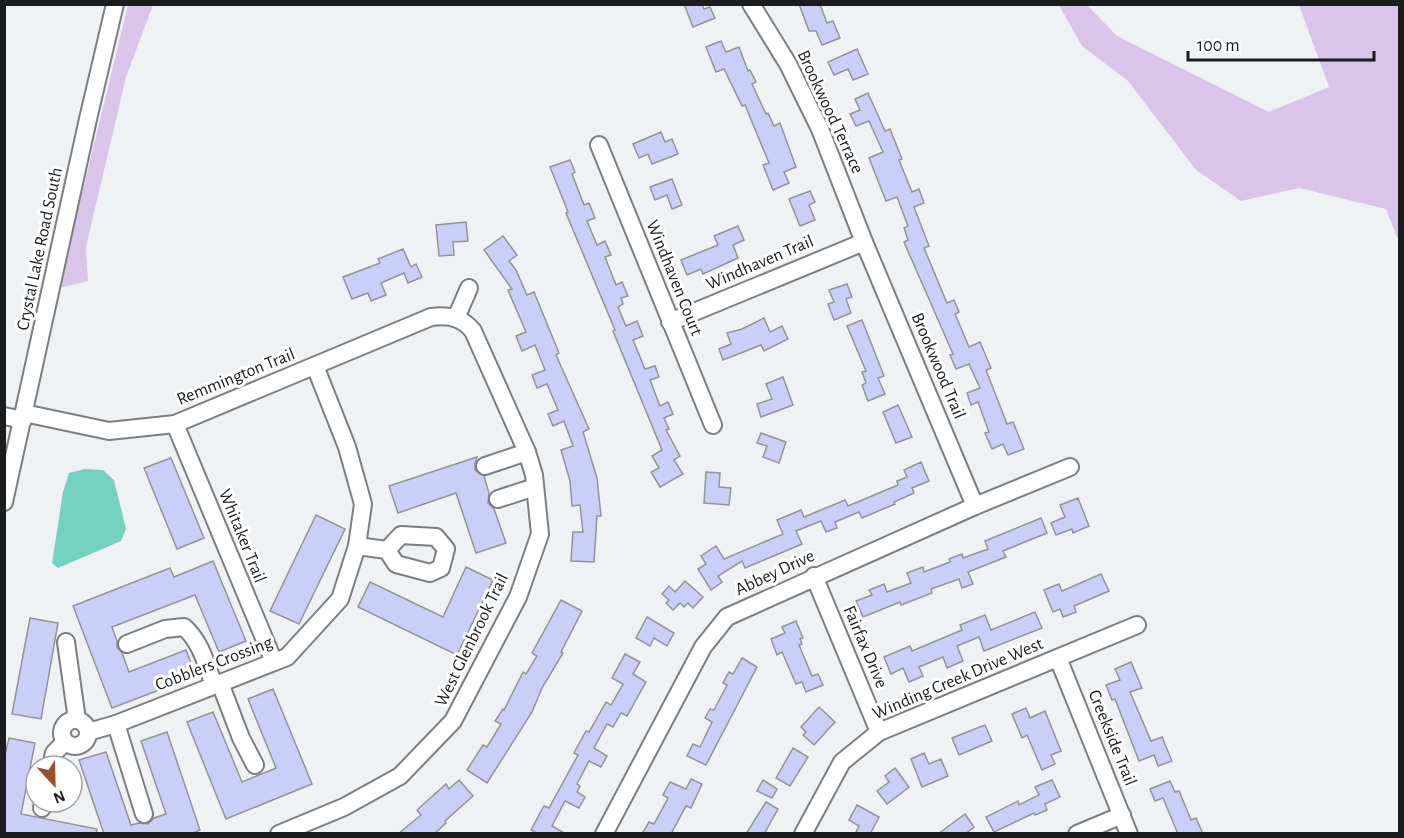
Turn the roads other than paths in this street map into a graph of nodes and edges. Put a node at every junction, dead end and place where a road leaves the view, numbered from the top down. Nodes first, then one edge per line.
1 (115, 4) edge
2 (751, 4) edge
3 (599, 144) dead end
4 (864, 242) junction
5 (469, 288) dead end
6 (456, 318) junction
7 (670, 322) junction
8 (315, 366) junction
9 (4, 416) edge
10 (23, 416) junction
11 (175, 424) junction
12 (714, 425) dead end
13 (527, 452) junction
14 (485, 466) dead end
15 (1070, 467) dead end
16 (535, 487) junction
17 (498, 499) dead end
18 (4, 502) edge
19 (975, 506) junction
20 (357, 546) junction
21 (387, 550) dead end
22 (814, 576) junction
23 (1137, 625) dead end
24 (66, 642) dead end
25 (127, 644) dead end
26 (1058, 658) junction
27 (274, 662) junction
28 (217, 684) junction
29 (116, 724) junction
30 (82, 726) junction
31 (879, 732) junction
32 (54, 754) edge
33 (255, 765) dead end
34 (144, 814) dead end
35 (1122, 815) junction
36 (279, 834) edge
37 (604, 834) edge
38 (803, 834) edge
39 (1077, 834) edge
40 (1129, 834) edge

1 - 10 street, Crystal Lake Road South
2 - 4 street, Brookwood Terrace
3 - 7 street, Windhaven Court
4 - 7 street, Windhaven Trail
4 - 19 street, Brookwood Trail
5 - 6 street
6 - 8 street, Remmington Trail
6 - 13 street, West Glenbrook Trail
7 - 12 street, Windhaven Court
8 - 11 street, Remmington Trail
8 - 20 street, Cobblers Crossing
9 - 10 street, Remmington Trail
10 - 11 street, Remmington Trail
10 - 18 street, Crystal Lake Road South
11 - 27 street, Whitaker Trail
13 - 14 street
13 - 16 street, West Glenbrook Trail
15 - 19 street, Abbey Drive
16 - 17 street
16 - 36 street, West Glenbrook Trail
19 - 22 street, Abbey Drive
20 - 21 street
20 - 27 street, Cobblers Crossing
22 - 31 street, Fairfax Drive
22 - 37 street, Abbey Drive
23 - 26 street, Winding Creek Drive West
24 - 30 street
25 - 28 street
26 - 31 street, Winding Creek Drive West
26 - 35 street, Creekside Trail
27 - 28 street, Cobblers Crossing
28 - 29 street, Cobblers Crossing
28 - 33 street
29 - 30 street, Cobblers Crossing
29 - 34 street
30 - 32 street, Cobblers Crossing
31 - 38 street, Winding Creek Drive West
35 - 39 street
35 - 40 street, Creekside Trail

